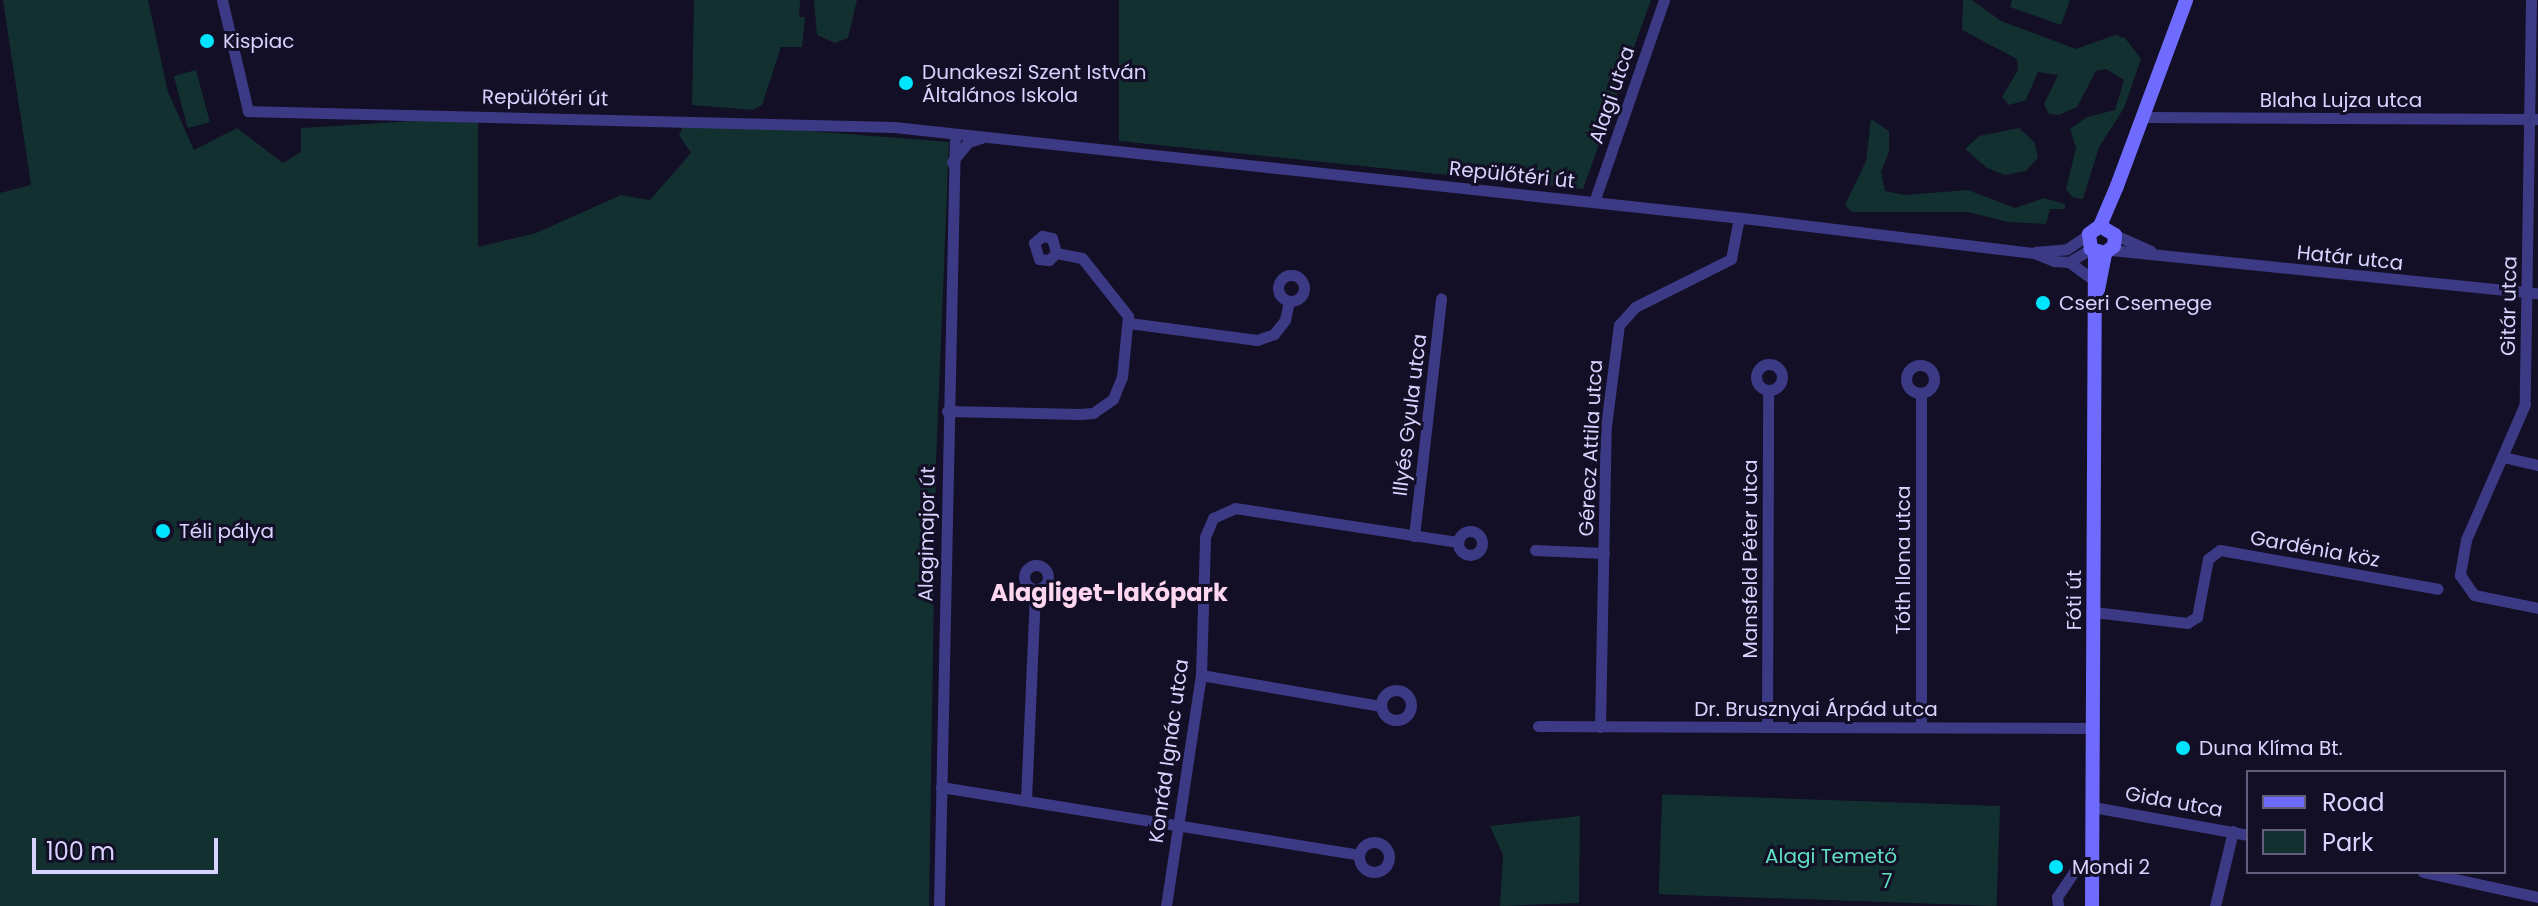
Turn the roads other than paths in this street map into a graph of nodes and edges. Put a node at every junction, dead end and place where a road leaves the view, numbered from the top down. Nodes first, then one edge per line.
1 (222, 0) edge
2 (1664, 0) edge
3 (2186, 0) edge
4 (2531, 0) edge
5 (2143, 117) junction
6 (2534, 119) edge
7 (955, 134) junction
8 (985, 136) junction
9 (952, 162) junction
10 (1594, 202) junction
11 (1739, 218) junction
12 (2102, 241) junction
13 (1056, 253) dead end
14 (2034, 253) junction
15 (2069, 262) junction
16 (2095, 287) junction
17 (2533, 293) edge
18 (1441, 299) dead end
19 (1289, 301) dead end
20 (1129, 323) junction
21 (1768, 391) dead end
22 (1921, 393) dead end
23 (947, 411) junction
24 (2503, 457) junction
25 (2538, 465) edge
26 (1414, 536) junction
27 (1458, 542) dead end
28 (1535, 550) dead end
29 (1604, 553) junction
30 (1035, 589) dead end
31 (2438, 589) dead end
32 (2538, 608) edge
33 (2094, 612) junction
34 (1201, 675) junction
35 (1381, 706) dead end
36 (1538, 726) dead end
37 (1600, 727) junction
38 (1767, 727) junction
39 (1921, 727) junction
40 (2094, 728) junction
41 (941, 787) junction
42 (1026, 799) junction
43 (2093, 807) junction
44 (1177, 825) junction
45 (2233, 831) junction
46 (2246, 834) edge
47 (1359, 855) dead end
48 (2073, 873) dead end
49 (2432, 874) edge
50 (2538, 897) edge
51 (939, 906) edge
52 (1166, 906) edge
53 (2058, 906) edge
54 (2092, 906) edge
55 (2215, 906) edge

1 - 7 street, Repülőtéri út
2 - 10 street, Alagi utca
3 - 5 main road, Fóti út
4 - 6 street, Gitár utca
5 - 6 street, Blaha Lujza utca
5 - 12 main road, Fóti út
6 - 17 street, Gitár utca
7 - 8 street, Repülőtéri út
7 - 9 street
8 - 9 street
8 - 10 street, Repülőtéri út
9 - 23 street, Alagimajor út
10 - 11 street, Repülőtéri út
11 - 14 street, Repülőtéri út
11 - 29 street, Gérecz Attila utca
12 - 14 street, Repülőtéri út
12 - 15 street
12 - 16 main road, Fóti út
12 - 17 street, Határ utca
13 - 20 street
14 - 15 street, Repülőtéri út
15 - 16 street, Repülőtéri út
16 - 33 main road, Fóti út
17 - 24 street, Gitár utca
18 - 26 street, Illyés Gyula utca
19 - 20 street
20 - 23 street
21 - 38 street, Mansfeld Péter utca
22 - 39 street, Tóth Ilona utca
23 - 41 street, Alagimajor út
24 - 25 street
24 - 32 street, Gitár utca
26 - 27 street, Konrád Ignác utca
26 - 34 street, Konrád Ignác utca
28 - 29 street
29 - 37 street
30 - 42 street
31 - 33 street, Gardénia köz
33 - 40 main road, Fóti út
34 - 35 street
34 - 44 street, Konrád Ignác utca
36 - 37 street, Dr. Brusznyai Árpád utca
37 - 38 street, Dr. Brusznyai Árpád utca
38 - 39 street, Dr. Brusznyai Árpád utca
39 - 40 street, Dr. Brusznyai Árpád utca
40 - 43 main road, Fóti út
41 - 42 street
41 - 51 street, Alagimajor út
42 - 44 street
43 - 45 street, Gida utca
43 - 54 main road, Fóti út
44 - 47 street
44 - 52 street, Konrád Ignác utca
45 - 46 street, Gida utca
45 - 55 street
48 - 53 street
49 - 50 street

